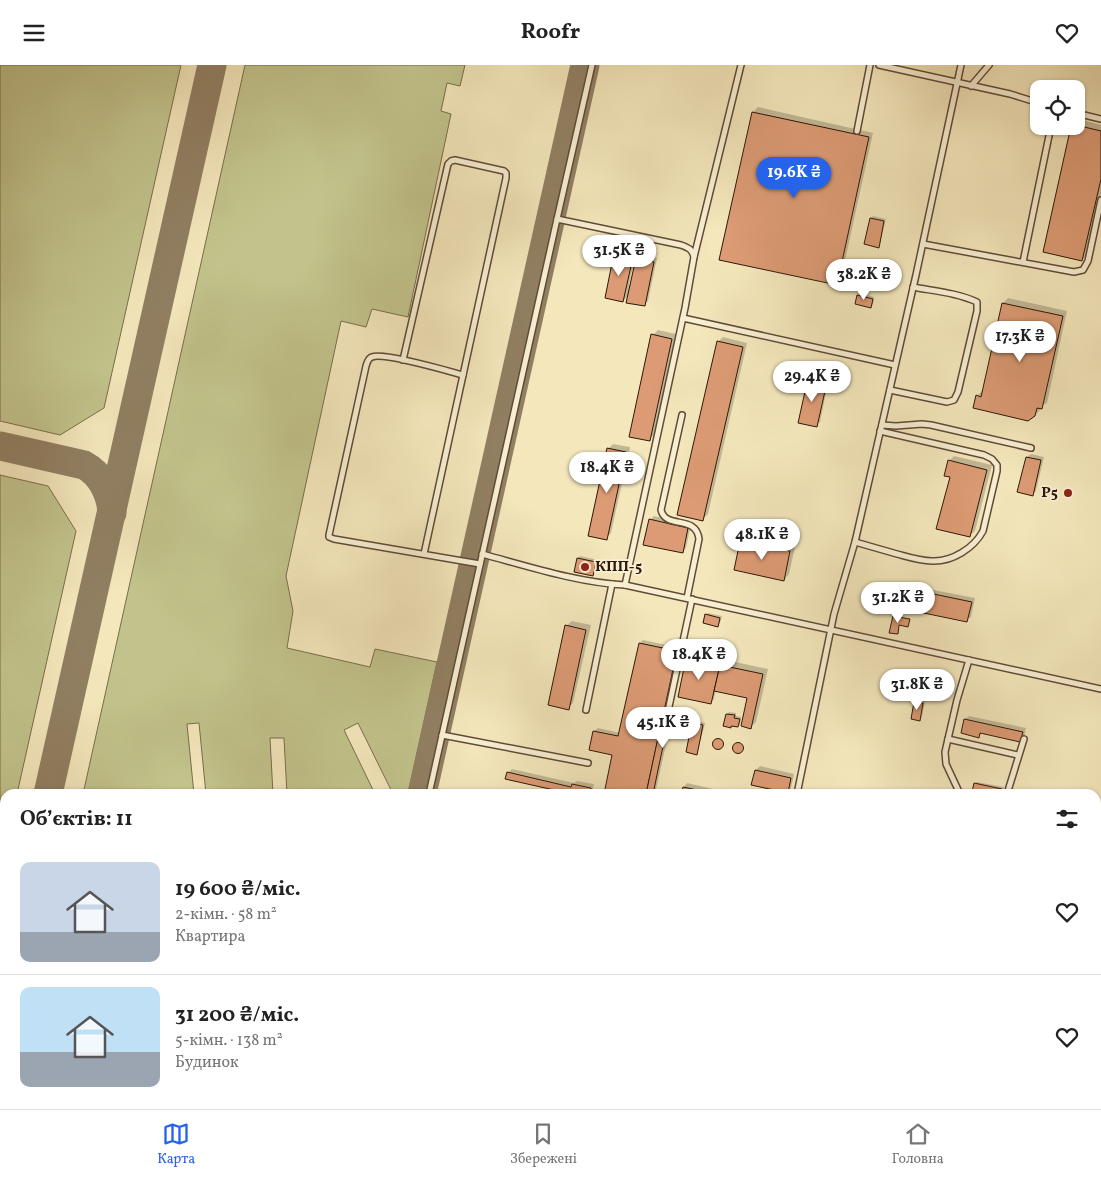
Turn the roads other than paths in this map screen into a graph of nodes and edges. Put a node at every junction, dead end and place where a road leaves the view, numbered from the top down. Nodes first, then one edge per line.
1 (592, 65) edge
2 (740, 65) edge
3 (870, 65) edge
4 (879, 65) edge
5 (961, 65) edge
6 (989, 65) edge
7 (957, 83) junction
8 (971, 86) junction
9 (1030, 100) edge
10 (1085, 115) edge
11 (1101, 119) edge
12 (857, 131) dead end
13 (1049, 135) edge
14 (1101, 200) edge
15 (557, 219) junction
16 (923, 244) junction
17 (694, 257) junction
18 (1023, 262) junction
19 (914, 287) junction
20 (683, 318) junction
21 (403, 359) junction
22 (895, 365) junction
23 (463, 375) junction
24 (890, 389) junction
25 (682, 415) dead end
26 (881, 428) junction
27 (1031, 448) dead end
28 (856, 542) junction
29 (424, 554) junction
30 (482, 554) junction
31 (480, 564) junction
32 (612, 584) junction
33 (625, 585) junction
34 (689, 599) junction
35 (831, 630) junction
36 (969, 660) junction
37 (1101, 689) edge
38 (586, 709) dead end
39 (667, 716) dead end
40 (442, 735) junction
41 (948, 739) junction
42 (1024, 739) dead end
43 (1018, 755) junction
44 (588, 763) dead end
45 (430, 789) edge
46 (797, 789) edge
47 (958, 789) edge
48 (1008, 789) edge

1 - 15 lane
2 - 17 lane
3 - 12 lane
4 - 7 lane
5 - 7 lane
6 - 8 lane
7 - 8 lane
7 - 16 lane
8 - 9 lane
10 - 11 lane
13 - 18 lane
14 - 18 lane
15 - 17 lane
15 - 30 lane
16 - 18 lane
16 - 19 lane
17 - 20 lane
19 - 22 lane
19 - 24 lane
20 - 22 lane
20 - 33 lane
21 - 23 lane
21 - 23 lane
21 - 29 lane
22 - 24 lane
23 - 29 lane
24 - 26 lane
25 - 34 lane
26 - 27 lane
26 - 28 lane
26 - 28 lane
28 - 35 lane
29 - 31 lane
30 - 31 lane
30 - 32 lane
31 - 40 lane
32 - 33 lane
32 - 38 lane
33 - 34 lane
34 - 35 lane
34 - 39 lane
35 - 36 lane
35 - 46 lane
36 - 37 lane
36 - 41 lane
40 - 44 lane
40 - 45 lane
41 - 43 lane
41 - 47 lane
42 - 43 lane
43 - 48 lane

